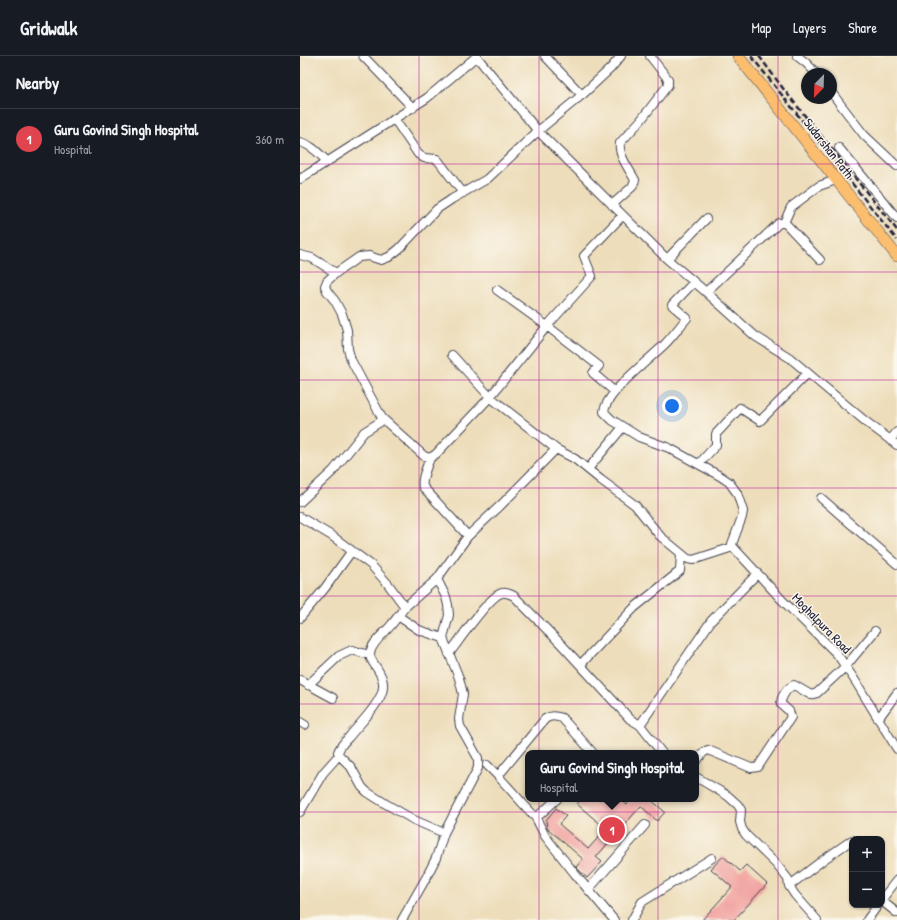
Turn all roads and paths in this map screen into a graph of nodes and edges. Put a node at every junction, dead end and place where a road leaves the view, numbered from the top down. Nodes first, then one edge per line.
1 (363, 56) edge
2 (476, 56) edge
3 (545, 56) edge
4 (621, 56) edge
5 (650, 56) edge
6 (738, 56) edge
7 (796, 56) edge
8 (811, 68) edge
9 (582, 95) junction
10 (837, 100) edge
11 (413, 108) junction
12 (395, 120) junction
13 (538, 131) junction
14 (300, 142) edge
15 (839, 148) dead end
16 (328, 162) junction
17 (897, 166) edge
18 (300, 179) edge
19 (836, 180) junction
20 (463, 193) junction
21 (612, 205) junction
22 (622, 216) junction
23 (897, 218) edge
24 (706, 219) dead end
25 (784, 223) junction
26 (300, 255) edge
27 (897, 256) edge
28 (667, 259) junction
29 (820, 260) dead end
30 (336, 273) junction
31 (694, 282) junction
32 (497, 290) dead end
33 (706, 292) junction
34 (548, 326) junction
35 (452, 355) dead end
36 (808, 374) junction
37 (615, 392) junction
38 (490, 397) junction
39 (382, 418) junction
40 (623, 427) junction
41 (897, 432) edge
42 (894, 443) edge
43 (556, 449) junction
44 (430, 458) junction
45 (699, 464) junction
46 (588, 469) junction
47 (821, 498) dead end
48 (300, 502) edge
49 (300, 517) edge
50 (468, 536) junction
51 (735, 550) junction
52 (351, 552) junction
53 (681, 554) junction
54 (897, 564) edge
55 (758, 574) junction
56 (437, 579) junction
57 (405, 607) junction
58 (398, 616) junction
59 (300, 618) edge
60 (875, 631) dead end
61 (443, 638) junction
62 (366, 654) dead end
63 (449, 654) junction
64 (581, 664) junction
65 (846, 666) junction
66 (300, 680) edge
67 (308, 685) junction
68 (897, 693) edge
69 (333, 698) dead end
70 (878, 719) junction
71 (640, 725) junction
72 (897, 749) edge
73 (590, 750) edge
74 (660, 750) edge
75 (339, 755) junction
76 (699, 758) edge
77 (487, 765) dead end
78 (498, 776) junction
79 (699, 779) edge
80 (554, 802) edge
81 (300, 812) edge
82 (536, 818) junction
83 (645, 825) dead end
84 (444, 833) junction
85 (849, 842) edge
86 (712, 858) dead end
87 (897, 880) edge
88 (789, 886) junction
89 (588, 890) junction
90 (885, 896) edge
91 (885, 903) edge
92 (876, 908) edge
93 (897, 913) edge
94 (402, 920) edge
95 (614, 920) edge
96 (632, 920) edge
97 (817, 920) edge
98 (867, 920) edge

1 - 11 street
2 - 11 street
2 - 13 street
3 - 9 street
4 - 9 street
5 - 21 street
6 - 19 main road, Sudarshan Path
7 - 8 street
9 - 13 street
10 - 17 street
11 - 12 street
12 - 16 street
12 - 20 street
13 - 20 street
13 - 21 street
14 - 16 street
15 - 23 street
16 - 18 street
19 - 25 street
19 - 27 main road, Sudarshan Path
20 - 30 street
21 - 22 street
22 - 28 street
22 - 34 street
24 - 28 street
25 - 29 street
25 - 33 street
26 - 30 street
28 - 31 street
30 - 39 street
31 - 33 street
31 - 37 street
32 - 34 street
33 - 36 street
34 - 37 street
34 - 38 street
35 - 38 street
36 - 42 street
36 - 45 street
37 - 40 street
38 - 43 street
38 - 44 street
39 - 44 street
39 - 48 street
40 - 45 street
40 - 46 street
41 - 42 street
43 - 46 street
43 - 50 street
44 - 50 street
45 - 51 street
46 - 53 street
47 - 54 street
49 - 52 street
50 - 56 street
51 - 53 street
51 - 55 street, Moghalpura Road
52 - 57 street
52 - 59 street
53 - 64 street
55 - 65 street, Moghalpura Road
55 - 71 street
56 - 57 street
56 - 61 street
57 - 58 street
58 - 61 street
58 - 75 street
60 - 65 street
61 - 63 street
62 - 67 street
63 - 64 street
63 - 84 street
64 - 71 street
65 - 70 street, Moghalpura Road
65 - 76 street
66 - 67 street
67 - 69 street
68 - 70 street
70 - 72 street, Moghalpura Road
71 - 74 street
73 - 78 street
75 - 81 street
75 - 84 street
77 - 78 street
78 - 82 street
79 - 88 street
80 - 82 street
82 - 89 street
83 - 89 street
84 - 94 street
85 - 88 street
86 - 96 street
87 - 90 street
88 - 97 street
89 - 95 street
91 - 93 street
92 - 98 street

